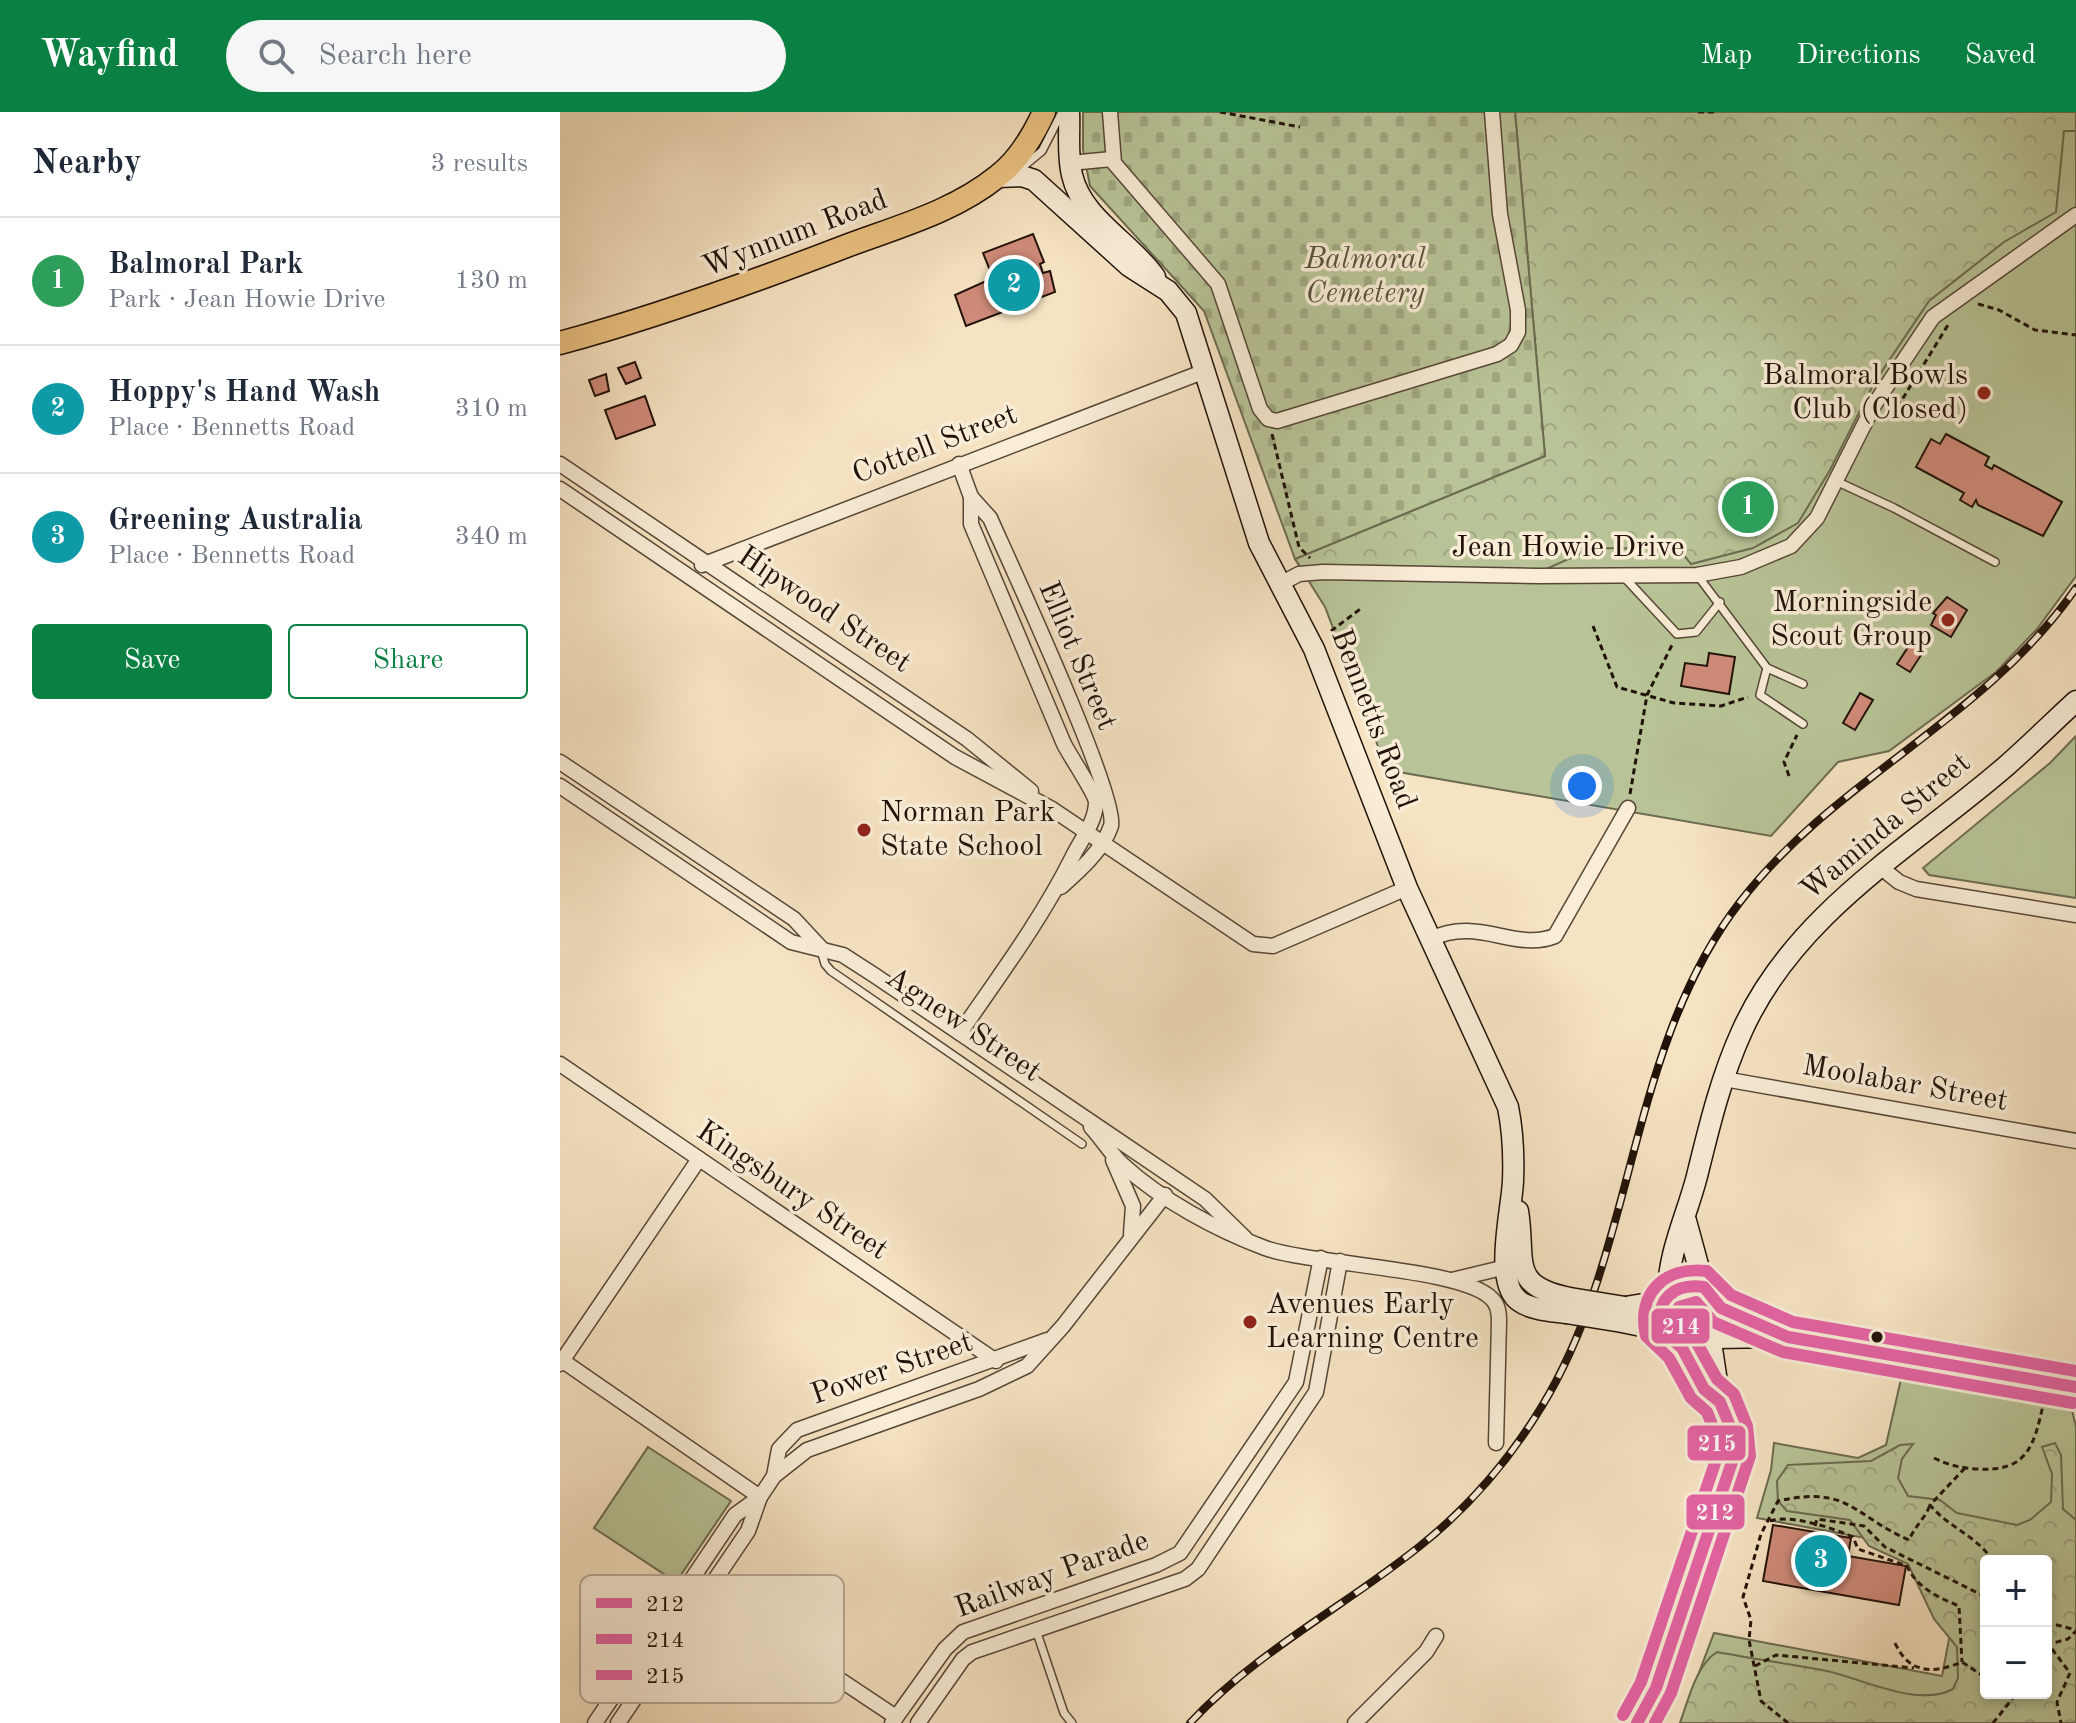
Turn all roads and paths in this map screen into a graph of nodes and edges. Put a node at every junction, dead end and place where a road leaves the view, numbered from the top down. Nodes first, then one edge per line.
1 (1035, 112) edge
2 (1044, 112) edge
3 (1062, 112) edge
4 (1069, 112) edge
5 (1110, 112) edge
6 (1220, 112) edge
7 (1492, 112) edge
8 (1698, 112) edge
9 (1718, 112) edge
10 (1300, 127) dead end
11 (1030, 140) junction
12 (1112, 159) junction
13 (1070, 163) junction
14 (1032, 172) junction
15 (997, 177) junction
16 (2076, 215) edge
17 (1159, 284) junction
18 (1967, 305) dead end
19 (1955, 314) dead end
20 (2076, 335) edge
21 (560, 343) edge
22 (1205, 371) junction
23 (1268, 419) junction
24 (1865, 421) junction
25 (560, 464) edge
26 (959, 464) junction
27 (1838, 482) junction
28 (560, 489) edge
29 (971, 497) junction
30 (705, 562) junction
31 (1995, 562) dead end
32 (1323, 572) junction
33 (1623, 575) junction
34 (1697, 575) junction
35 (689, 577) junction
36 (1280, 584) junction
37 (1720, 602) junction
38 (1363, 607) dead end
39 (1593, 626) dead end
40 (1331, 631) dead end
41 (1677, 634) junction
42 (1767, 668) junction
43 (1803, 684) dead end
44 (1647, 695) junction
45 (1760, 695) junction
46 (2076, 698) edge
47 (1803, 724) joint
48 (560, 762) edge
49 (1789, 776) dead end
50 (560, 786) edge
51 (1628, 808) joint
52 (1052, 809) junction
53 (1087, 833) junction
54 (1101, 842) junction
55 (1879, 866) junction
56 (1407, 888) junction
57 (1058, 890) junction
58 (2076, 915) edge
59 (1431, 939) junction
60 (821, 948) junction
61 (960, 1033) junction
62 (560, 1064) edge
63 (1724, 1079) junction
64 (1077, 1112) junction
65 (2076, 1141) edge
66 (1082, 1144) dead end
67 (1107, 1146) junction
68 (699, 1159) junction
69 (1513, 1183) junction
70 (1165, 1195) junction
71 (1686, 1221) junction
72 (1129, 1238) junction
73 (1245, 1238) junction
74 (1321, 1258) junction
75 (1340, 1261) junction
76 (1506, 1267) junction
77 (1447, 1281) junction
78 (1704, 1287) junction
79 (1665, 1297) junction
80 (1568, 1305) junction
81 (1312, 1308) junction
82 (1721, 1308) junction
83 (1331, 1312) junction
84 (1624, 1314) junction
85 (1661, 1330) junction
86 (1054, 1337) junction
87 (1788, 1337) junction
88 (1713, 1340) junction
89 (1682, 1348) junction
90 (561, 1361) edge
91 (996, 1361) junction
92 (2076, 1387) edge
93 (2044, 1401) dead end
94 (1720, 1402) junction
95 (1496, 1443) dead end
96 (1934, 1458) dead end
97 (1965, 1468) junction
98 (774, 1476) junction
99 (760, 1497) junction
100 (1930, 1505) junction
101 (1770, 1521) junction
102 (1815, 1526) junction
103 (1989, 1555) edge
104 (695, 1575) edge
105 (719, 1575) edge
106 (1980, 1594) edge
107 (2052, 1626) edge
108 (1036, 1630) junction
109 (2076, 1630) edge
110 (1436, 1636) dead end
111 (2052, 1642) edge
112 (1895, 1643) dead end
113 (2052, 1650) edge
114 (1962, 1662) junction
115 (1755, 1666) junction
116 (1914, 1668) junction
117 (1980, 1674) edge
118 (844, 1686) edge
119 (2012, 1699) edge
120 (608, 1703) edge
121 (632, 1703) edge
122 (894, 1720) edge
123 (595, 1723) edge
124 (618, 1723) edge
125 (918, 1723) edge
126 (1072, 1723) edge
127 (1355, 1723) edge
128 (1637, 1723) edge
129 (1788, 1723) edge
130 (1993, 1723) edge
131 (2061, 1723) edge

1 - 11 main road
2 - 11 main road, Wynnum Road
3 - 14 lane
4 - 13 main road, Bennetts Road
5 - 12 street
6 - 10 path
7 - 23 street
8 - 9 path
11 - 14 main road
11 - 15 main road, Wynnum Road
12 - 13 street
12 - 23 street
13 - 17 main road, Bennetts Road
14 - 15 main road
14 - 17 main road, Bennetts Road
15 - 21 main road, Wynnum Road
16 - 24 street, Jean Howie Drive
17 - 22 main road, Bennetts Road
18 - 20 path
19 - 24 path
22 - 26 street, Cottell Street
22 - 36 main road, Bennetts Road
23 - 32 path
24 - 27 street, Jean Howie Drive
25 - 30 street, Hipwood Street
26 - 29 street, Elliot Street
26 - 30 street, Cottell Street
27 - 31 lane
27 - 34 street, Jean Howie Drive
28 - 35 street, Hipwood Street
29 - 53 street, Elliot Street
29 - 54 street, Elliot Street
30 - 35 street, Cottell Street
30 - 52 street, Hipwood Street
32 - 33 street, Jean Howie Drive
32 - 36 street, Jean Howie Drive
33 - 34 street, Jean Howie Drive
33 - 41 lane
34 - 37 lane
35 - 52 street, Hipwood Street
36 - 56 main road, Bennetts Road
37 - 41 lane
37 - 42 lane
38 - 40 path
39 - 44 path
41 - 44 path
42 - 43 lane
42 - 45 lane
44 - 45 path
44 - 51 path
45 - 47 lane
46 - 55 main road, Waminda Street
47 - 49 path
48 - 60 street, Agnew Street
50 - 60 street, Agnew Street
51 - 59 street
52 - 53 street, Hipwood Street
53 - 54 street, Hipwood Street
53 - 57 street, Elliot Street
54 - 56 street, Hipwood Street
54 - 57 street
55 - 58 street
55 - 63 main road, Waminda Street
56 - 59 main road, Bennetts Road
57 - 61 street
59 - 69 main road, Bennetts Road
60 - 61 street, Agnew Street
60 - 66 lane, Agnew Street
61 - 64 street, Agnew Street
62 - 68 street, Kingsbury Street
63 - 65 street, Moolabar Street
63 - 71 main road, Waminda Street
64 - 67 street, Agnew Street
64 - 73 street, Agnew Street
67 - 70 street, Agnew Street
67 - 72 street
68 - 90 street
68 - 91 street, Kingsbury Street
69 - 76 main road, Bennetts Road
69 - 80 main road, Bennetts Road
70 - 72 street, Power Street
70 - 73 street, Agnew Street
71 - 78 main road
71 - 79 main road, Waminda Street
72 - 86 street, Power Street
73 - 74 street, Agnew Street
74 - 75 street, Agnew Street
74 - 81 street, Railway Parade
75 - 77 street, Agnew Street
75 - 83 street, Railway Parade
76 - 77 street, Agnew Street
76 - 80 main road, Bennetts Road
77 - 95 street, Agnew Street
78 - 79 main road
78 - 82 main road
79 - 84 main road, Bennetts Road
79 - 85 main road
80 - 84 main road, Bennetts Road, bridge
81 - 83 street
81 - 122 street, Railway Parade
82 - 87 main road
82 - 88 main road
83 - 108 street, Railway Parade
84 - 85 main road, Bennetts Road
85 - 89 main road
86 - 91 street, Power Street
86 - 98 street, Power Street
87 - 88 main road
87 - 92 main road
88 - 89 main road
88 - 94 main road
89 - 94 main road
90 - 99 street
91 - 98 street, Power Street
93 - 97 path
94 - 128 main road
96 - 97 path
97 - 100 path
98 - 99 street, Power Street
99 - 104 street, Power Street
99 - 105 street, Power Street
100 - 101 path
100 - 103 path
101 - 102 path
101 - 115 path
102 - 106 path
102 - 114 path
107 - 109 path
108 - 125 street, Railway Parade
108 - 126 lane
109 - 111 path
110 - 127 street
112 - 116 path
113 - 131 path
114 - 116 path
114 - 117 path
115 - 116 path
115 - 129 path
118 - 122 street
119 - 130 path
120 - 123 street, Power Street
121 - 124 street, Power Street

